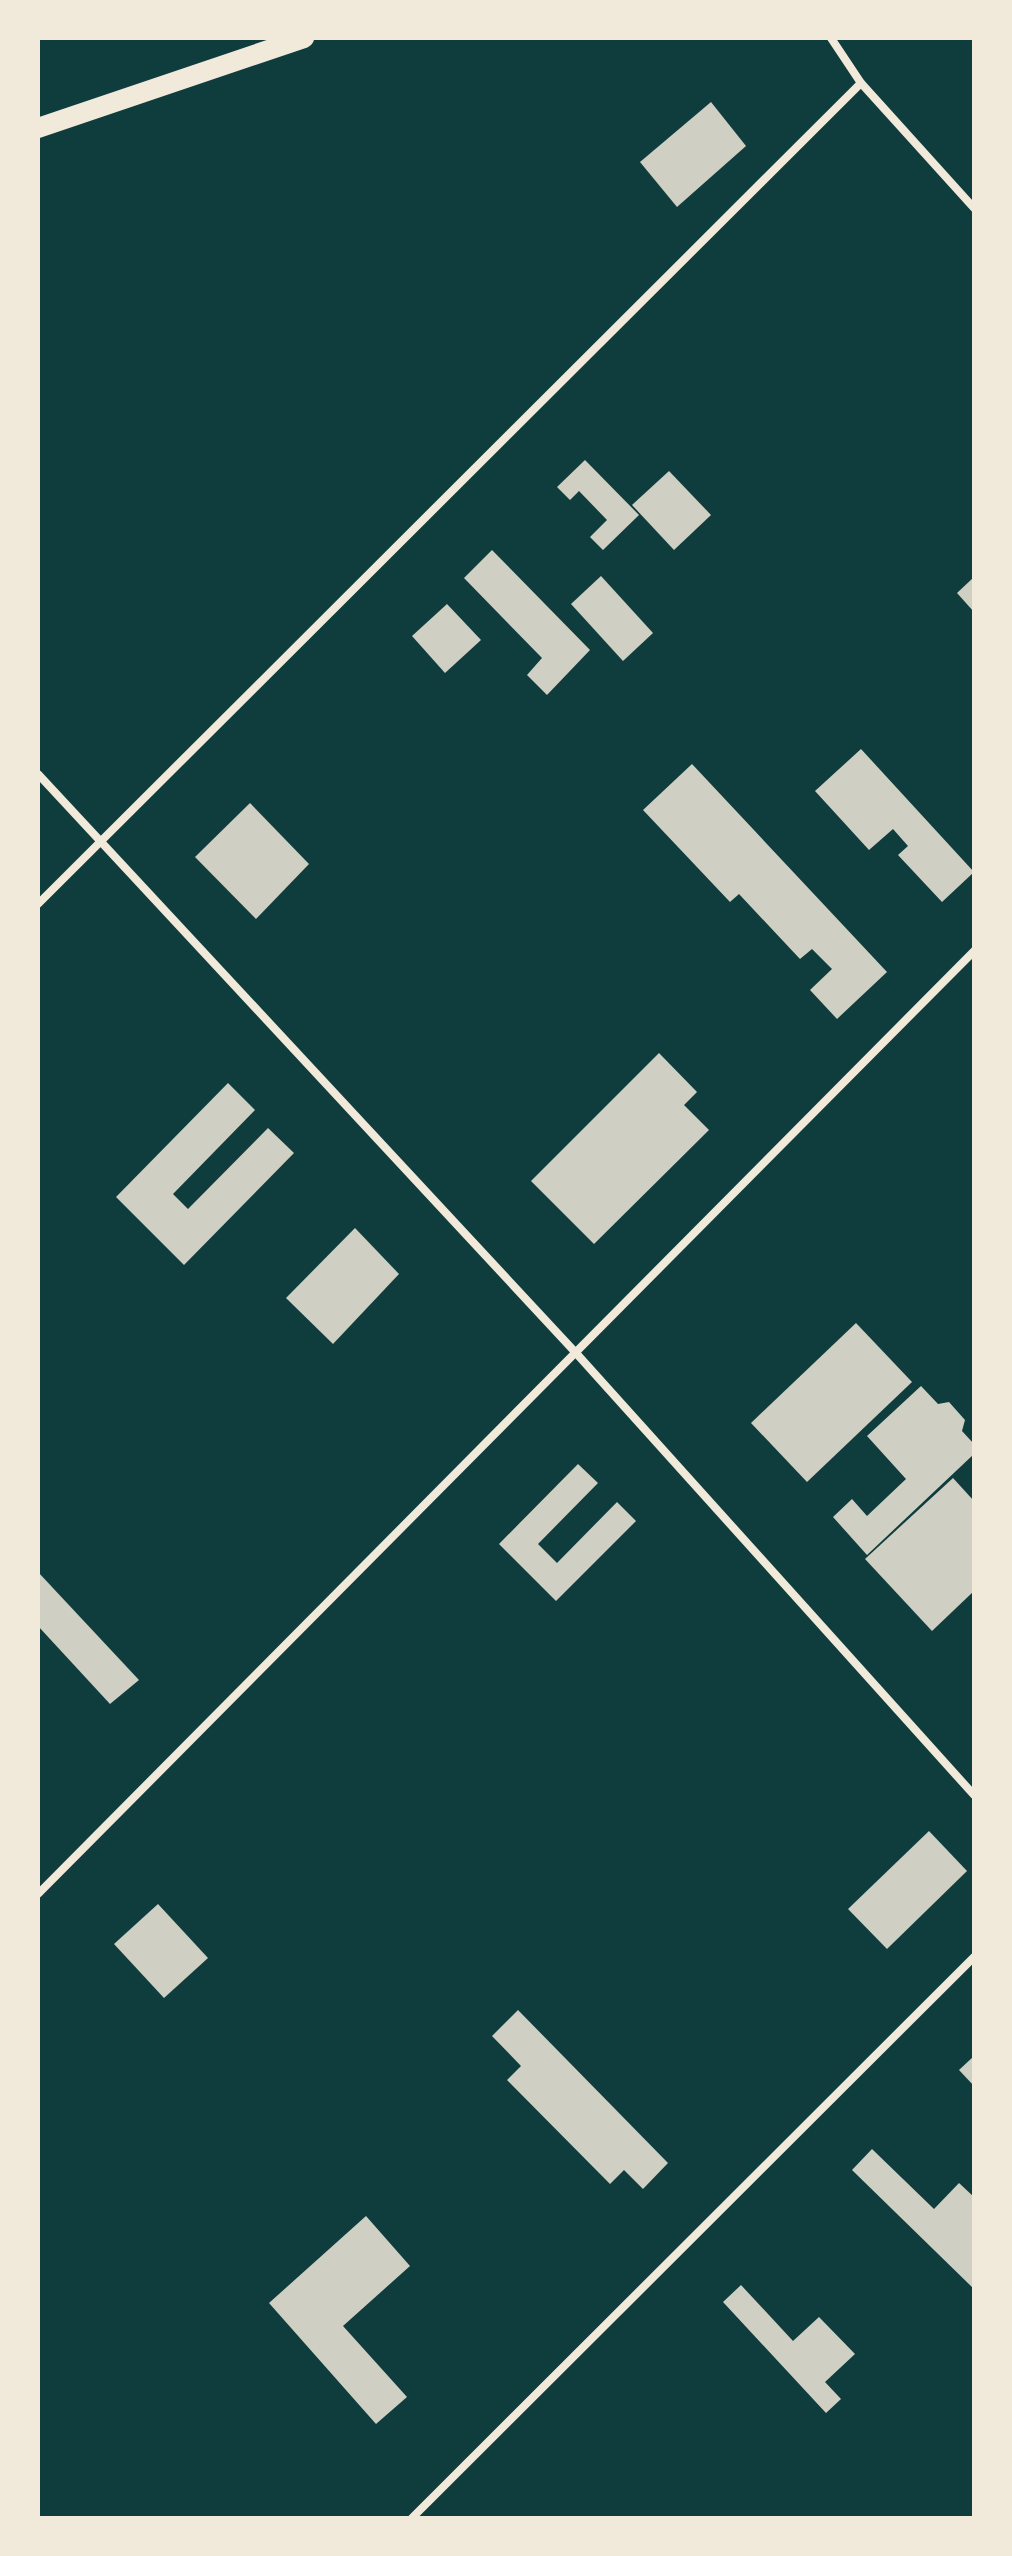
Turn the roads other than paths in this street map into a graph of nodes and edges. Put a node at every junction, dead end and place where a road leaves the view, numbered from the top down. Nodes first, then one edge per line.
1 (304, 38) edge
2 (831, 38) edge
3 (861, 83) junction
4 (38, 128) edge
5 (974, 208) edge
6 (38, 774) edge
7 (100, 842) junction
8 (38, 904) edge
9 (974, 951) edge
10 (576, 1353) junction
11 (974, 1795) edge
12 (38, 1894) edge
13 (974, 1957) edge
14 (412, 2518) edge

1 - 4 main road
2 - 3 street
3 - 5 street
3 - 7 street
6 - 7 street
7 - 8 street
7 - 10 street
9 - 10 street
10 - 11 street
10 - 12 street
13 - 14 street

